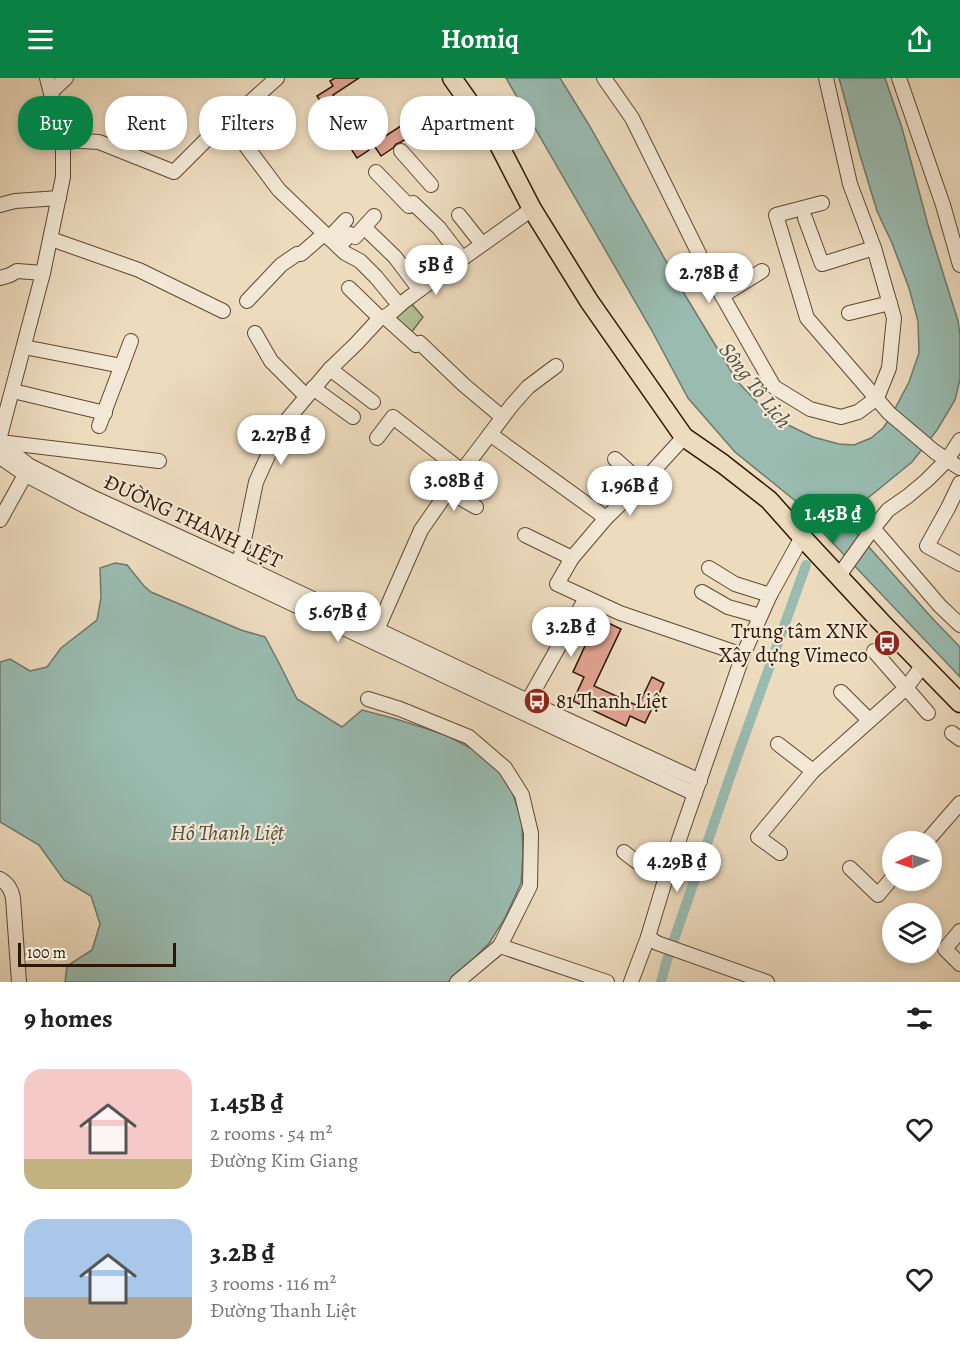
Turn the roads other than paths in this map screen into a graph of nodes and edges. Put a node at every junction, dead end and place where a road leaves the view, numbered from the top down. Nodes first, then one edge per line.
1 (47, 78) edge
2 (66, 78) edge
3 (277, 78) edge
4 (452, 78) edge
5 (604, 78) edge
6 (826, 78) edge
7 (899, 78) edge
8 (51, 93) junction
9 (52, 96) edge
10 (257, 96) edge
11 (93, 142) edge
12 (199, 147) edge
13 (63, 150) edge
14 (249, 150) edge
15 (401, 151) dead end
16 (376, 172) dead end
17 (58, 198) junction
18 (412, 203) junction
19 (822, 203) dead end
20 (0, 206) edge
21 (532, 209) junction
22 (459, 215) dead end
23 (374, 216) dead end
24 (805, 218) dead end
25 (346, 220) dead end
26 (367, 230) dead end
27 (51, 239) junction
28 (331, 240) junction
29 (482, 244) junction
30 (874, 248) junction
31 (462, 258) junction
32 (960, 265) edge
33 (762, 271) dead end
34 (42, 273) junction
35 (0, 278) edge
36 (348, 288) dead end
37 (419, 289) junction
38 (722, 296) junction
39 (247, 301) dead end
40 (890, 303) junction
41 (399, 305) junction
42 (223, 311) dead end
43 (849, 314) dead end
44 (383, 318) junction
45 (255, 333) dead end
46 (131, 341) dead end
47 (24, 347) junction
48 (122, 366) junction
49 (556, 366) dead end
50 (330, 369) junction
51 (13, 390) junction
52 (310, 392) junction
53 (877, 398) junction
54 (373, 402) dead end
55 (353, 417) dead end
56 (502, 417) junction
57 (490, 434) junction
58 (0, 436) edge
59 (684, 437) junction
60 (377, 438) dead end
61 (960, 440) edge
62 (0, 442) edge
63 (0, 457) edge
64 (615, 459) dead end
65 (947, 460) junction
66 (159, 461) dead end
67 (960, 468) edge
68 (28, 470) junction
69 (462, 471) junction
70 (642, 483) junction
71 (960, 483) edge
72 (448, 491) junction
73 (476, 507) dead end
74 (954, 512) edge
75 (606, 518) junction
76 (0, 520) edge
77 (870, 531) junction
78 (525, 535) dead end
79 (802, 537) junction
80 (572, 558) junction
81 (239, 564) junction
82 (960, 564) edge
83 (709, 568) dead end
84 (843, 570) junction
85 (702, 592) dead end
86 (770, 595) junction
87 (586, 598) junction
88 (760, 616) junction
89 (960, 625) edge
90 (377, 630) junction
91 (874, 651) dead end
92 (744, 655) junction
93 (923, 665) junction
94 (906, 688) junction
95 (841, 692) dead end
96 (368, 699) dead end
97 (528, 702) junction
98 (960, 703) edge
99 (928, 713) dead end
100 (869, 720) junction
101 (778, 744) dead end
102 (813, 771) junction
103 (698, 787) junction
104 (960, 803) edge
105 (936, 831) edge
106 (624, 852) dead end
107 (780, 853) dead end
108 (850, 868) dead end
109 (666, 877) junction
110 (0, 879) edge
111 (882, 890) edge
112 (960, 931) edge
113 (652, 940) junction
114 (500, 946) junction
115 (960, 964) edge
116 (19, 982) edge
117 (457, 982) edge
118 (608, 982) edge
119 (631, 982) edge
120 (767, 982) edge

1 - 8 street
2 - 8 street
3 - 10 street
4 - 21 main road
5 - 38 street
6 - 30 street
7 - 32 street
8 - 9 street
11 - 12 street
13 - 17 street
14 - 28 street
15 - 18 street
16 - 18 street
17 - 20 street
17 - 27 street
18 - 31 street
19 - 53 street
21 - 29 street
21 - 59 main road
22 - 29 street
23 - 28 street
24 - 30 street
25 - 28 street
26 - 37 street
27 - 34 street
27 - 42 street
28 - 39 street
28 - 41 street
29 - 31 street
30 - 40 street
31 - 37 street
33 - 38 street
34 - 35 street
34 - 47 street
36 - 44 street
37 - 41 street
38 - 53 street
40 - 43 street
40 - 53 street
41 - 44 street
44 - 50 street
44 - 56 street
45 - 52 street
46 - 48 street
47 - 48 street
47 - 51 street
48 - 51 street
49 - 56 street
50 - 52 street
50 - 54 street
51 - 58 street
52 - 55 street
52 - 81 street
53 - 65 street
56 - 57 street
57 - 69 street
57 - 75 street
59 - 70 street
59 - 79 main road
60 - 69 street
61 - 65 street
62 - 66 street
62 - 68 street, ĐƯỜNG THANH LIỆT
63 - 68 street, ĐƯỜNG THANH LIỆT
64 - 70 street
65 - 67 street
65 - 77 street
68 - 76 street
68 - 81 street, ĐƯỜNG THANH LIỆT
68 - 103 street, ĐƯỜNG THANH LIỆT
69 - 72 street
70 - 75 street
71 - 74 street
72 - 73 street
72 - 90 street
74 - 82 street
75 - 80 street
77 - 84 street
77 - 89 street
78 - 80 street
79 - 84 main road
79 - 86 street
80 - 87 street
81 - 90 street, ĐƯỜNG THANH LIỆT
83 - 86 street
84 - 93 main road
85 - 88 street
86 - 88 street
87 - 92 street
87 - 97 street
88 - 92 street
90 - 97 street, ĐƯỜNG THANH LIỆT
91 - 94 street
92 - 103 street
93 - 94 street
93 - 98 main road
94 - 99 street
94 - 100 street
95 - 100 street
96 - 114 street
97 - 103 street, ĐƯỜNG THANH LIỆT
100 - 102 street
101 - 102 street
102 - 107 street
103 - 109 street
104 - 105 street
106 - 109 street
108 - 111 street
109 - 113 street
110 - 116 street
112 - 115 street
113 - 119 street
113 - 120 street
114 - 117 street
114 - 118 street

